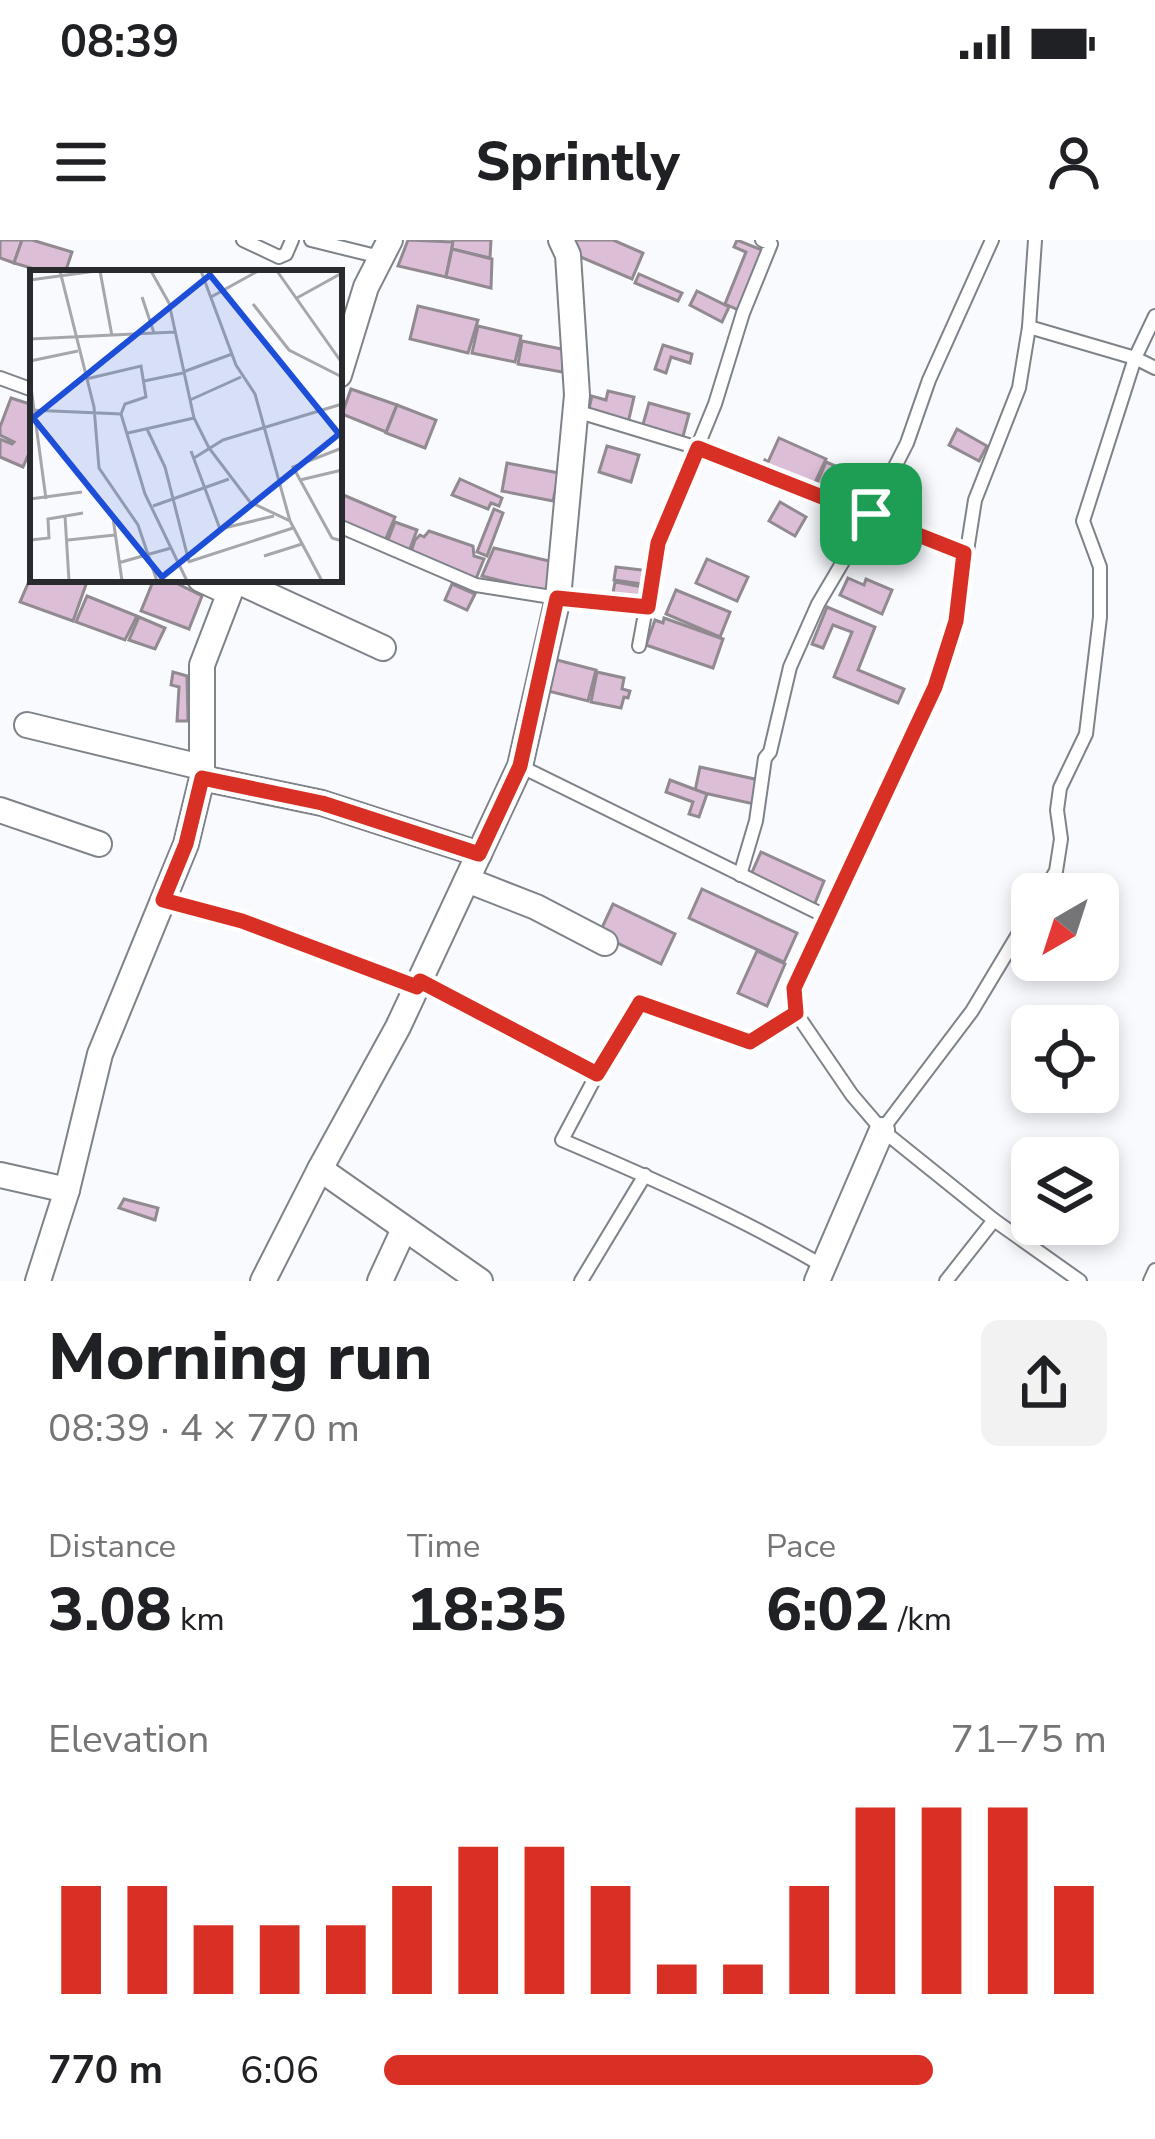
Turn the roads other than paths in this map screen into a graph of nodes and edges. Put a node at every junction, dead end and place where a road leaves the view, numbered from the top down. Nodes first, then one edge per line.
1 (243, 240) edge
2 (292, 240) edge
3 (311, 240) edge
4 (561, 240) edge
5 (762, 240) edge
6 (992, 240) edge
7 (1035, 240) edge
8 (386, 248) edge
9 (1155, 316) edge
10 (1029, 328) junction
11 (1135, 358) junction
12 (342, 365) edge
13 (1155, 368) edge
14 (0, 378) edge
15 (30, 389) edge
16 (576, 411) junction
17 (698, 448) junction
18 (871, 514) junction
19 (342, 527) edge
20 (964, 553) junction
21 (232, 583) edge
22 (557, 598) junction
23 (648, 607) junction
24 (639, 646) dead end
25 (383, 648) dead end
26 (27, 725) dead end
27 (520, 766) junction
28 (202, 772) junction
29 (0, 810) edge
30 (99, 844) dead end
31 (479, 854) junction
32 (1055, 873) edge
33 (740, 875) junction
34 (467, 880) junction
35 (163, 900) junction
36 (827, 917) junction
37 (605, 943) dead end
38 (1011, 946) edge
39 (418, 984) junction
40 (796, 1013) junction
41 (597, 1074) junction
42 (882, 1130) junction
43 (320, 1169) junction
44 (0, 1175) edge
45 (645, 1175) junction
46 (67, 1190) junction
47 (994, 1220) junction
48 (404, 1229) junction
49 (1155, 1270) edge
50 (820, 1274) edge
51 (38, 1281) edge
52 (263, 1281) edge
53 (380, 1281) edge
54 (480, 1281) edge
55 (580, 1281) edge
56 (946, 1281) edge
57 (1080, 1281) edge
58 (1150, 1281) edge

1 - 2 lane
3 - 8 lane
4 - 16 street
5 - 17 lane
6 - 18 lane
7 - 10 lane
8 - 12 street
9 - 11 lane
10 - 11 lane
10 - 20 lane
11 - 13 lane
11 - 32 lane
14 - 15 lane
16 - 17 lane
16 - 22 street
17 - 18 lane
17 - 23 lane
18 - 20 lane
18 - 33 lane
19 - 22 lane
20 - 36 lane
21 - 25 street
21 - 28 street
22 - 23 lane
22 - 27 street
23 - 24 lane
26 - 28 street
27 - 31 street
27 - 33 lane
28 - 31 street
28 - 35 street
29 - 30 street
31 - 34 street
33 - 36 lane
34 - 37 street
34 - 39 street
35 - 39 lane
35 - 46 street
36 - 40 lane
38 - 42 lane
39 - 41 lane
39 - 43 street
40 - 41 lane
40 - 42 lane
41 - 45 lane
42 - 47 lane
42 - 50 street
43 - 48 street
43 - 52 street
44 - 46 street
45 - 50 lane
45 - 55 lane
46 - 51 street
47 - 56 lane
47 - 57 lane
48 - 53 street
48 - 54 street
49 - 58 lane

